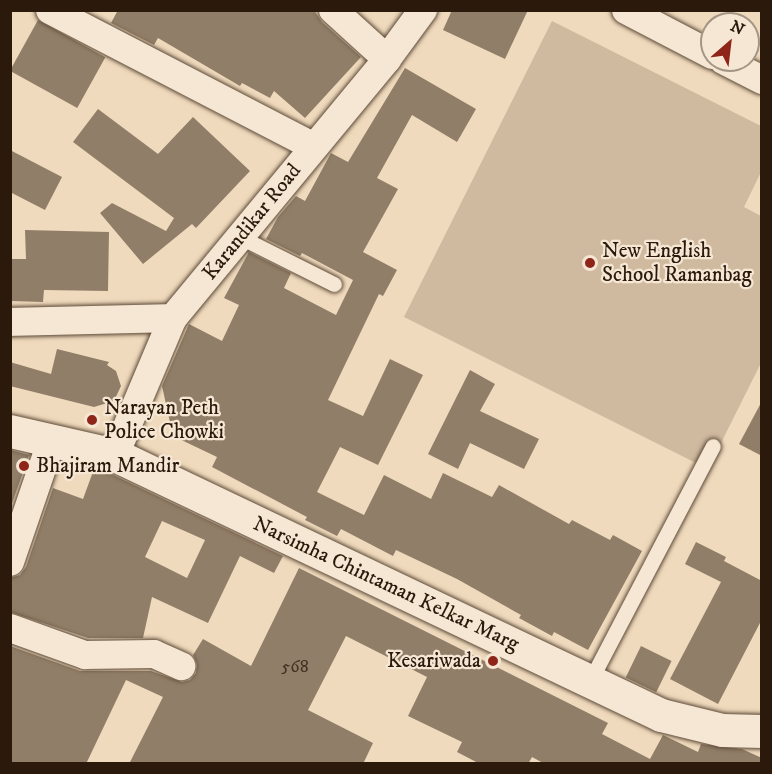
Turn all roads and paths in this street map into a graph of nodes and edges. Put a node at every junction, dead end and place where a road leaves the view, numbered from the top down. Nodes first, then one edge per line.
1 (50, 10) edge
2 (333, 10) edge
3 (423, 10) edge
4 (626, 10) edge
5 (700, 49) edge
6 (387, 59) junction
7 (746, 72) edge
8 (762, 80) edge
9 (314, 147) junction
10 (240, 237) junction
11 (334, 284) dead end
12 (173, 318) junction
13 (10, 322) edge
14 (10, 431) edge
15 (52, 439) junction
16 (713, 446) dead end
17 (116, 455) junction
18 (10, 562) edge
19 (10, 628) edge
20 (181, 666) dead end
21 (590, 681) junction
22 (759, 726) edge

1 - 9 street
2 - 6 street
3 - 6 street, Karandikar Road
4 - 5 street
6 - 9 street, Karandikar Road
7 - 8 street
9 - 10 street, Karandikar Road
10 - 11 lane
10 - 12 street, Karandikar Road
12 - 13 street
12 - 17 street, Karandikar Road
14 - 15 street, Narsimha Chintaman Kelkar Marg
15 - 17 street, Narsimha Chintaman Kelkar Marg
15 - 18 street
16 - 21 lane
17 - 21 street, Narsimha Chintaman Kelkar Marg
19 - 20 street
21 - 22 street, Narsimha Chintaman Kelkar Marg

